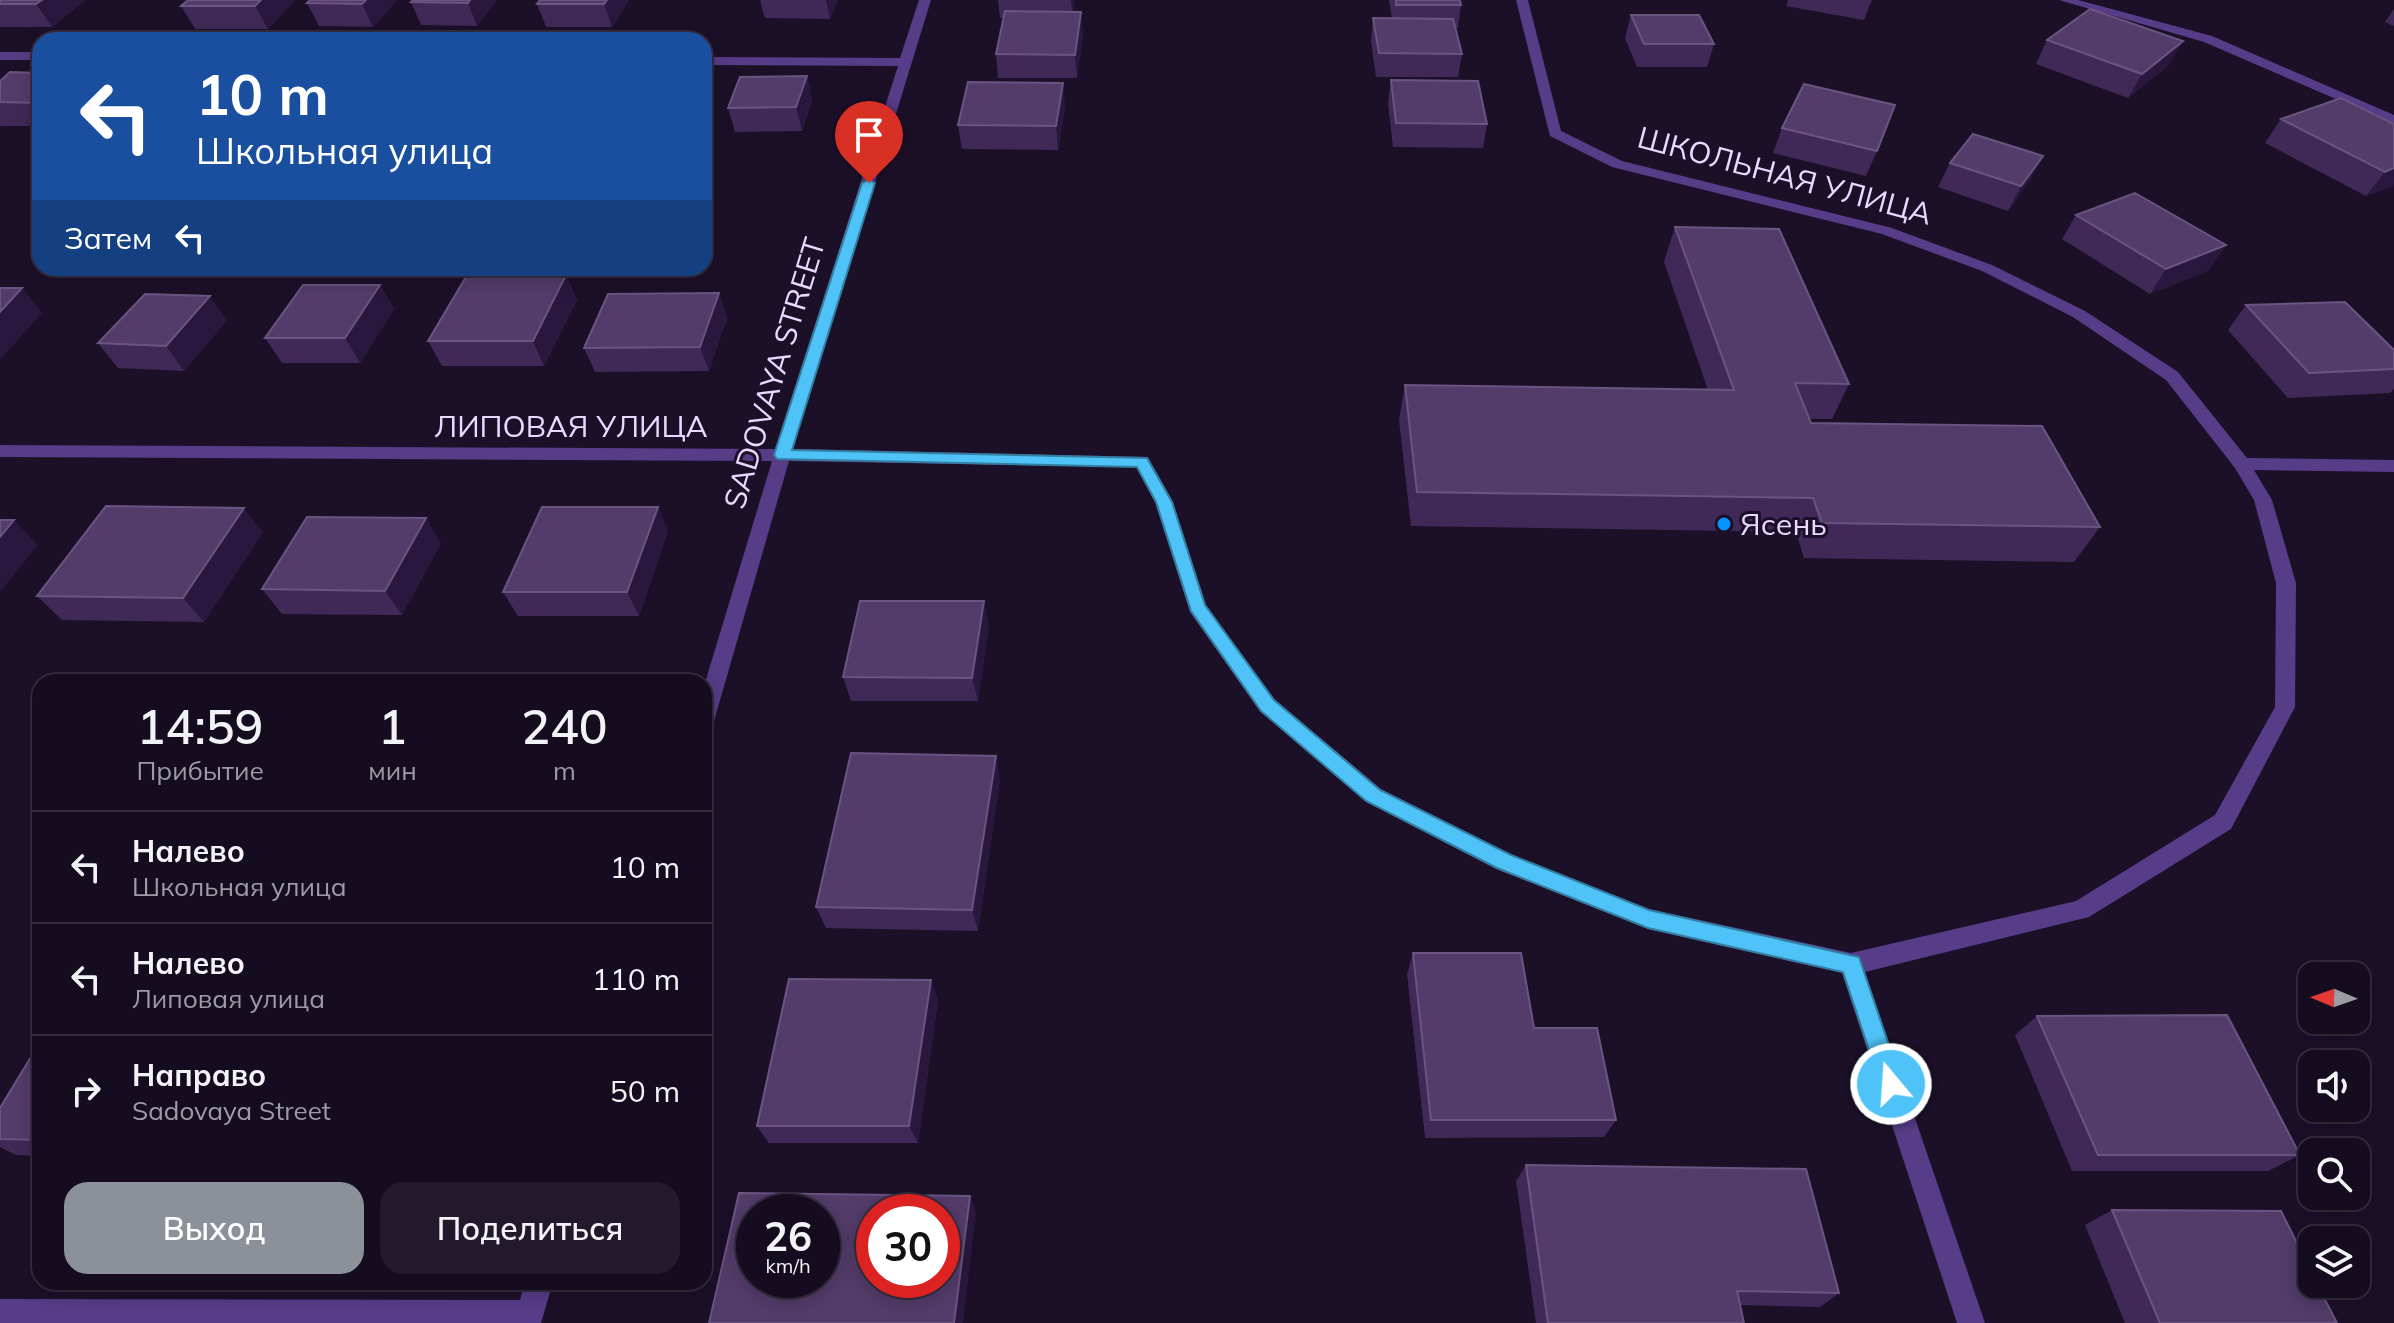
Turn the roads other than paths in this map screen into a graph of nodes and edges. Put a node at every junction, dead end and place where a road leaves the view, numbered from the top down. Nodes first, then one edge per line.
1 (925, 0) edge
2 (1522, 0) edge
3 (2065, 0) edge
4 (0, 56) edge
5 (32, 56) edge
6 (712, 61) edge
7 (907, 62) junction
8 (2394, 120) edge
9 (0, 451) edge
10 (782, 455) junction
11 (1142, 461) joint
12 (2242, 464) junction
13 (2394, 466) edge
14 (712, 694) edge
15 (1851, 964) junction
16 (537, 1290) edge
17 (0, 1313) edge
18 (528, 1319) edge
19 (1971, 1323) edge

1 - 7 street, SADOVAYA STREET
2 - 12 street, ШКОЛЬНАЯ УЛИЦА
3 - 8 street
4 - 5 street
6 - 7 street
7 - 10 street, SADOVAYA STREET
9 - 10 street, ЛИПОВАЯ УЛИЦА
10 - 11 street, ЛИПОВАЯ УЛИЦА
10 - 14 street, SADOVAYA STREET
11 - 15 street, ШКОЛЬНАЯ УЛИЦА
12 - 13 street
12 - 15 street, ШКОЛЬНАЯ УЛИЦА
15 - 19 street
16 - 18 street
17 - 18 street

